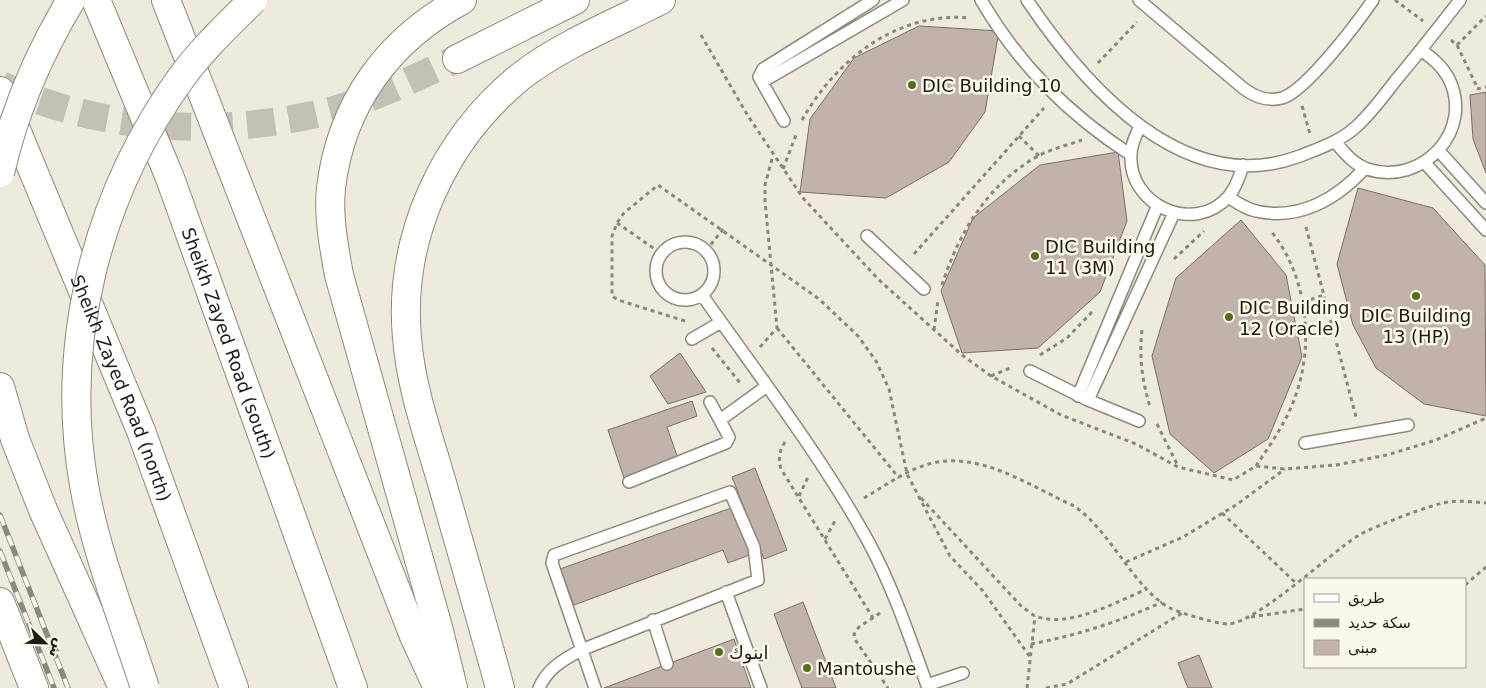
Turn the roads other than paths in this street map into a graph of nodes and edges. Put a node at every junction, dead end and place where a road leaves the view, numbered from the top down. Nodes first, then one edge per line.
1 (71, 0) edge
2 (96, 0) edge
3 (166, 0) edge
4 (253, 0) edge
5 (462, 0) edge
6 (575, 0) edge
7 (661, 0) edge
8 (873, 0) edge
9 (903, 0) edge
10 (981, 0) edge
11 (1027, 0) edge
12 (1139, 0) edge
13 (1373, 0) edge
14 (1460, 0) edge
15 (1421, 50) junction
16 (457, 59) tunnel mouth
17 (762, 82) junction
18 (0, 91) edge
19 (784, 121) dead end
20 (1140, 126) junction
21 (1335, 142) junction
22 (1439, 151) junction
23 (1130, 155) junction
24 (1425, 163) junction
25 (1243, 165) junction
26 (1365, 168) junction
27 (0, 173) edge
28 (1228, 197) junction
29 (1486, 203) edge
30 (1157, 206) junction
31 (1174, 213) junction
32 (1486, 230) edge
33 (867, 236) dead end
34 (924, 289) dead end
35 (702, 295) junction
36 (721, 322) junction
37 (692, 339) dead end
38 (1031, 365) road end
39 (0, 386) edge
40 (767, 386) junction
41 (1083, 398) junction
42 (710, 402) dead end
43 (720, 420) junction
44 (1139, 421) dead end
45 (1408, 425) dead end
46 (1305, 444) dead end
47 (629, 482) dead end
48 (726, 592) junction
49 (0, 602) edge
50 (654, 620) junction
51 (581, 650) junction
52 (667, 664) dead end
53 (963, 673) dead end
54 (928, 687) edge
55 (34, 688) edge
56 (123, 688) edge
57 (145, 688) edge
58 (234, 688) edge
59 (353, 688) edge
60 (438, 688) edge
61 (453, 688) edge
62 (500, 688) edge
63 (539, 688) edge
64 (596, 688) edge
65 (761, 688) edge

1 - 27 main road, bridge
2 - 59 main road, Sheikh Zayed Road (south)
3 - 60 main road
4 - 57 main road, bridge
5 - 61 main road
6 - 16 main road
7 - 62 main road
8 - 17 lane
9 - 17 lane
10 - 23 lane
11 - 20 lane
12 - 13 lane
14 - 15 lane
15 - 21 lane
15 - 22 lane
17 - 19 lane
18 - 58 main road, Sheikh Zayed Road (north)
20 - 23 lane
20 - 25 lane
21 - 25 lane
21 - 26 lane
22 - 24 lane
22 - 29 lane
23 - 30 lane
24 - 26 lane
24 - 32 lane
25 - 28 lane
26 - 28 lane
28 - 31 lane
30 - 31 lane
30 - 41 lane
31 - 41 lane
33 - 34 lane
35 - 35 lane
35 - 36 lane
36 - 37 lane
36 - 40 lane
38 - 41 lane
39 - 56 main road
40 - 43 lane
40 - 54 lane
41 - 44 lane
42 - 43 lane
43 - 47 lane
45 - 46 lane
48 - 50 lane
48 - 51 lane
48 - 65 lane
49 - 55 main road
50 - 51 lane
50 - 52 lane
51 - 63 lane
51 - 64 lane
53 - 54 lane

